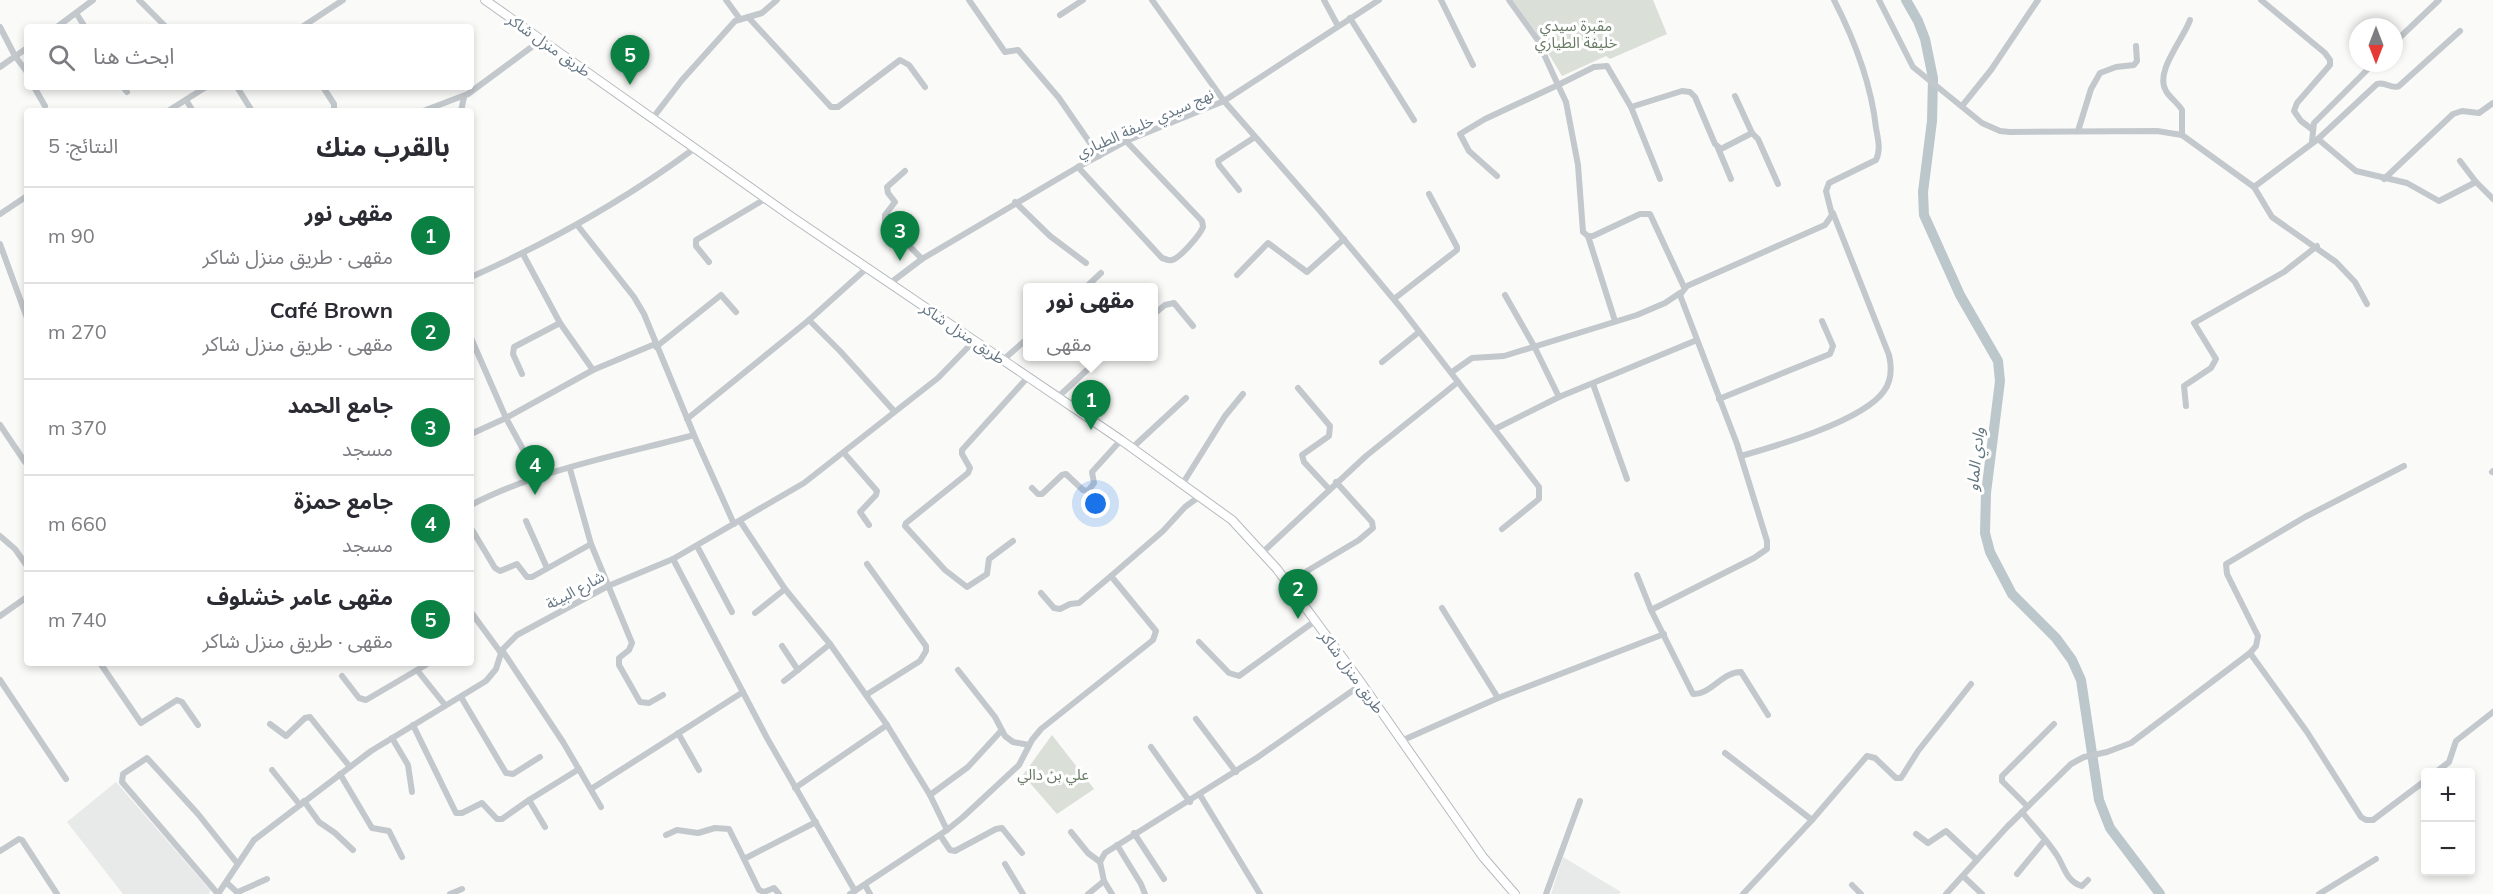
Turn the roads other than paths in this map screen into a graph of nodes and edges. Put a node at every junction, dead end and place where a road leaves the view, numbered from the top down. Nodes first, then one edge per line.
1 (92, 0) edge
2 (139, 0) edge
3 (343, 0) edge
4 (485, 0) edge
5 (726, 0) edge
6 (777, 0) edge
7 (969, 0) edge
8 (1083, 0) edge
9 (1152, 0) edge
10 (1324, 0) edge
11 (1378, 0) edge
12 (1441, 0) edge
13 (1509, 0) edge
14 (1834, 0) edge
15 (1879, 0) edge
16 (2038, 0) edge
17 (2261, 0) edge
18 (2439, 0) edge
19 (76, 13) junction
20 (1060, 15) dead end
21 (744, 18) junction
22 (1350, 18) junction
23 (2190, 20) dead end
24 (61, 24) edge
25 (83, 24) edge
26 (163, 24) edge
27 (307, 24) edge
28 (1338, 26) junction
29 (0, 27) edge
30 (2460, 31) dead end
31 (2403, 34) edge
32 (542, 40) junction
33 (2136, 46) dead end
34 (24, 50) edge
35 (15, 57) junction
36 (1473, 65) dead end
37 (0, 68) edge
38 (24, 68) edge
39 (2365, 72) edge
40 (1558, 85) junction
41 (925, 87) dead end
42 (36, 90) edge
43 (201, 90) edge
44 (239, 90) edge
45 (324, 90) edge
46 (474, 90) edge
47 (474, 90) edge
48 (1735, 96) dead end
49 (464, 97) junction
50 (186, 100) junction
51 (1224, 101) junction
52 (2493, 103) edge
53 (45, 106) dead end
54 (1962, 106) junction
55 (1631, 107) junction
56 (173, 108) edge
57 (191, 108) edge
58 (250, 108) edge
59 (334, 108) edge
60 (432, 108) edge
61 (462, 108) edge
62 (652, 118) junction
63 (1414, 120) dead end
64 (2313, 129) junction
65 (2078, 130) junction
66 (1752, 134) junction
67 (2182, 135) junction
68 (1255, 137) junction
69 (2315, 140) junction
70 (1126, 141) junction
71 (1718, 147) junction
72 (695, 148) junction
73 (1099, 156) junction
74 (2460, 161) dead end
75 (1078, 166) junction
76 (904, 171) dead end
77 (1497, 176) dead end
78 (1660, 179) dead end
79 (1731, 179) dead end
80 (2384, 179) junction
81 (2476, 182) junction
82 (1778, 184) dead end
83 (2254, 187) junction
84 (1239, 190) dead end
85 (2490, 191) edge
86 (1429, 194) dead end
87 (24, 198) edge
88 (765, 198) junction
89 (2493, 199) edge
90 (1015, 202) junction
91 (1832, 213) junction
92 (0, 214) edge
93 (578, 226) junction
94 (1588, 236) junction
95 (1344, 239) junction
96 (0, 244) edge
97 (2317, 246) junction
98 (524, 254) junction
99 (922, 258) junction
100 (709, 262) dead end
101 (1086, 263) dead end
102 (867, 268) junction
103 (1101, 273) dead end
104 (1237, 274) dead end
105 (474, 276) edge
106 (1090, 283) edge
107 (889, 284) junction
108 (24, 290) edge
109 (1682, 290) junction
110 (19, 293) junction
111 (1504, 295) dead end
112 (1394, 299) junction
113 (2367, 304) dead end
114 (24, 309) edge
115 (1158, 311) edge
116 (736, 312) dead end
117 (809, 320) junction
118 (1615, 321) junction
119 (1822, 321) dead end
120 (560, 323) junction
121 (1193, 326) dead end
122 (1419, 332) junction
123 (975, 340) junction
124 (1697, 340) junction
125 (1023, 342) edge
126 (474, 345) edge
127 (656, 345) junction
128 (1534, 346) junction
129 (1003, 360) junction
130 (1098, 361) edge
131 (1382, 362) dead end
132 (593, 370) junction
133 (1452, 372) junction
134 (522, 374) dead end
135 (1028, 377) junction
136 (1458, 382) junction
137 (1593, 384) junction
138 (1298, 388) dead end
139 (1244, 394) dead end
140 (1058, 397) junction
141 (1559, 397) junction
142 (1186, 398) dead end
143 (1719, 399) junction
144 (2186, 406) dead end
145 (894, 411) junction
146 (506, 418) junction
147 (687, 419) junction
148 (0, 424) edge
149 (1496, 429) junction
150 (474, 433) edge
151 (694, 435) junction
152 (1121, 440) junction
153 (1132, 448) junction
154 (844, 453) junction
155 (1741, 456) junction
156 (24, 460) edge
157 (2404, 466) dead end
158 (570, 469) junction
159 (538, 477) junction
160 (1627, 479) dead end
161 (1336, 482) junction
162 (1183, 483) junction
163 (1032, 488) dead end
164 (1329, 489) junction
165 (1200, 496) junction
166 (474, 504) edge
167 (526, 521) dead end
168 (737, 523) junction
169 (869, 525) dead end
170 (1502, 529) dead end
171 (474, 533) edge
172 (0, 536) edge
173 (1013, 541) dead end
174 (591, 544) junction
175 (697, 546) junction
176 (1263, 552) junction
177 (673, 559) junction
178 (24, 562) edge
179 (867, 564) dead end
180 (547, 568) junction
181 (1637, 575) dead end
182 (1111, 576) junction
183 (1287, 583) junction
184 (608, 586) junction
185 (785, 589) junction
186 (1041, 594) dead end
187 (24, 599) edge
188 (1442, 608) dead end
189 (1651, 610) junction
190 (1, 612) edge
191 (732, 612) dead end
192 (755, 613) dead end
193 (474, 616) edge
194 (1315, 621) junction
195 (1664, 634) junction
196 (1199, 642) dead end
197 (830, 644) junction
198 (782, 646) dead end
199 (502, 652) junction
200 (2250, 653) junction
201 (102, 666) edge
202 (424, 666) edge
203 (417, 670) junction
204 (798, 670) junction
205 (958, 670) dead end
206 (342, 676) dead end
207 (0, 680) edge
208 (784, 681) dead end
209 (1362, 684) junction
210 (1971, 684) dead end
211 (743, 692) junction
212 (663, 695) dead end
213 (866, 695) junction
214 (462, 697) junction
215 (1498, 698) junction
216 (445, 705) junction
217 (2493, 712) edge
218 (1768, 715) dead end
219 (1196, 719) dead end
220 (2054, 723) dead end
221 (270, 724) dead end
222 (198, 725) dead end
223 (413, 725) junction
224 (887, 725) junction
225 (1001, 731) junction
226 (678, 733) junction
227 (392, 738) junction
228 (1401, 741) junction
229 (1029, 745) junction
230 (1151, 747) dead end
231 (1725, 753) dead end
232 (540, 757) dead end
233 (350, 767) junction
234 (2441, 768) edge
235 (579, 769) junction
236 (272, 770) dead end
237 (699, 770) dead end
238 (1236, 772) junction
239 (340, 774) junction
240 (66, 779) dead end
241 (2421, 784) edge
242 (795, 788) junction
243 (591, 789) junction
244 (412, 792) dead end
245 (930, 795) junction
246 (1200, 795) junction
247 (529, 800) junction
248 (1190, 801) junction
249 (1580, 801) dead end
250 (302, 803) junction
251 (2028, 806) junction
252 (601, 807) dead end
253 (2022, 812) junction
254 (1812, 820) junction
255 (816, 822) junction
256 (544, 827) dead end
257 (947, 830) junction
258 (1071, 832) dead end
259 (1134, 833) junction
260 (1916, 834) dead end
261 (666, 835) dead end
262 (940, 835) junction
263 (2045, 840) junction
264 (1117, 845) junction
265 (353, 850) dead end
266 (0, 851) edge
267 (1022, 853) dead end
268 (402, 857) dead end
269 (744, 859) junction
270 (2376, 859) dead end
271 (1977, 860) junction
272 (1100, 862) junction
273 (237, 863) junction
274 (1005, 864) dead end
275 (2017, 874) dead end
276 (1963, 876) junction
277 (267, 879) dead end
278 (1164, 879) dead end
279 (2088, 880) dead end
280 (1104, 881) junction
281 (227, 883) junction
282 (865, 885) junction
283 (1852, 885) dead end
284 (462, 890) dead end
285 (852, 892) edge
286 (238, 893) edge
287 (57, 894) edge
288 (218, 894) edge
289 (450, 894) edge
290 (779, 894) edge
291 (870, 894) edge
292 (1023, 894) edge
293 (1088, 894) edge
294 (1112, 894) edge
295 (1145, 894) edge
296 (1260, 894) edge
297 (1515, 894) edge
298 (1546, 894) edge
299 (1743, 894) edge
300 (1861, 894) edge
301 (1946, 894) edge
302 (1982, 894) edge
303 (2319, 894) edge

1 - 19 street
2 - 26 street
3 - 27 street
4 - 32 main road, طريق منزل شاكر
5 - 21 street
6 - 21 street
7 - 73 street
8 - 20 street
9 - 51 street
10 - 28 street
11 - 22 street, نهج سيدي خليفة الطياري
12 - 36 street
13 - 40 street
14 - 91 street
15 - 54 street
16 - 54 street
17 - 64 street
18 - 31 street
19 - 24 street
19 - 25 street
21 - 41 street
21 - 62 street
22 - 28 street, نهج سيدي خليفة الطياري
22 - 63 street
23 - 67 street
28 - 51 street, نهج سيدي خليفة الطياري
29 - 35 street
30 - 69 street
32 - 47 street
32 - 62 main road, طريق منزل شاكر
33 - 65 street
34 - 35 street
35 - 37 street
35 - 38 street
39 - 64 street
40 - 55 street
40 - 77 street
40 - 94 street
42 - 53 street
43 - 50 street
44 - 58 street
45 - 59 street
46 - 49 street
48 - 66 street
49 - 60 street
49 - 61 street
50 - 56 street
50 - 57 street
51 - 68 street
51 - 70 street, نهج سيدي خليفة الطياري
52 - 80 street
54 - 65 street
55 - 71 street
55 - 78 street
62 - 72 main road, طريق منزل شاكر
64 - 69 street
65 - 67 street
66 - 71 street
66 - 82 street
67 - 83 street
68 - 84 street
68 - 95 street
69 - 80 street
69 - 83 street
70 - 73 street, نهج سيدي خليفة الطياري
70 - 75 street
71 - 79 street
72 - 88 main road, طريق منزل شاكر
72 - 93 street
73 - 75 street, نهج سيدي خليفة الطياري
74 - 81 street
75 - 90 street, نهج سيدي خليفة الطياري
76 - 99 street
80 - 81 street
81 - 85 street
83 - 97 street
85 - 89 street
86 - 112 street
87 - 92 street
88 - 100 street
88 - 102 main road, طريق منزل شاكر
90 - 99 street, نهج سيدي خليفة الطياري
90 - 101 street
91 - 109 street
91 - 155 street
93 - 98 street
93 - 127 street
94 - 109 street
94 - 118 street
95 - 104 street
95 - 112 street
96 - 110 street
97 - 113 street
97 - 144 street
98 - 105 street
98 - 120 street
99 - 107 street, نهج سيدي خليفة الطياري
102 - 107 main road, طريق منزل شاكر
102 - 117 street
103 - 106 street
107 - 123 main road, طريق منزل شاكر
108 - 110 street
109 - 118 street
109 - 124 street
110 - 114 street
111 - 128 street
112 - 122 street
115 - 121 street
116 - 127 street
117 - 145 street
117 - 147 street
118 - 128 street
119 - 143 street
120 - 132 street
120 - 134 street
122 - 131 street
122 - 133 street
123 - 129 main road, طريق منزل شاكر
123 - 145 street, شارع البيئة
124 - 137 street
124 - 143 street
125 - 129 street
126 - 146 street
127 - 132 street
127 - 147 street
128 - 133 street
128 - 141 street
129 - 135 main road, طريق منزل شاكر
130 - 140 street
132 - 146 street
133 - 136 street
135 - 140 main road, طريق منزل شاكر
135 - 173 street
136 - 149 street
136 - 161 street
137 - 141 street
137 - 160 street
138 - 164 street
139 - 162 street
140 - 152 main road, طريق منزل شاكر
141 - 149 street
142 - 153 street
143 - 155 street
145 - 154 street, شارع البيئة
146 - 150 street
146 - 159 street
147 - 151 street
148 - 156 street
149 - 170 street
151 - 158 street
151 - 168 street
152 - 153 main road, طريق منزل شاكر
152 - 163 street
153 - 162 main road, طريق منزل شاكر
154 - 168 street, شارع البيئة
154 - 169 street
155 - 189 street
157 - 200 street
158 - 159 street
158 - 174 street
159 - 166 street
161 - 164 street
161 - 183 street
162 - 165 main road, طريق منزل شاكر
164 - 176 street
165 - 176 main road, طريق منزل شاكر
165 - 182 street
167 - 180 street
168 - 175 street, شارع البيئة
168 - 185 street
171 - 180 street
172 - 178 street
174 - 180 street
174 - 184 street
175 - 177 street, شارع البيئة
175 - 191 street
176 - 183 main road, طريق منزل شاكر
177 - 184 street, شارع البيئة
177 - 211 street
179 - 213 street
181 - 189 street
182 - 186 street
182 - 229 street
183 - 194 main road, طريق منزل شاكر
184 - 199 street, شارع البيئة
184 - 212 street
185 - 192 street
185 - 197 street
187 - 190 street
188 - 215 street
189 - 195 street
193 - 199 street
194 - 196 street
194 - 209 main road, طريق منزل شاكر
195 - 215 street
195 - 218 street
197 - 204 street
197 - 213 street
198 - 204 street
199 - 214 street, شارع البيئة
199 - 235 street
200 - 241 street
200 - 251 street
201 - 222 street
202 - 203 street
203 - 206 street
203 - 216 street
204 - 208 street
205 - 225 street
207 - 240 street
209 - 228 main road, طريق منزل شاكر
209 - 238 street
210 - 254 street
211 - 226 street
211 - 242 street
213 - 224 street
214 - 216 street, شارع البيئة
214 - 232 street
215 - 228 street
216 - 223 street, شارع البيئة
217 - 234 street
219 - 238 street
220 - 251 street
221 - 233 street
223 - 227 street, شارع البيئة
223 - 247 street
224 - 242 street
224 - 245 street
225 - 229 street
225 - 245 street
226 - 237 street
226 - 243 street
227 - 233 street, شارع البيئة
227 - 244 street
228 - 297 main road, طريق منزل شاكر
229 - 257 street
230 - 248 street
231 - 254 street
233 - 239 street, شارع البيئة
235 - 243 street
235 - 247 street
236 - 250 street
238 - 246 street
239 - 250 street, شارع البيئة
239 - 268 street
242 - 255 street
243 - 252 street
245 - 257 street
246 - 248 street
246 - 296 street
247 - 256 street
248 - 259 street
249 - 298 street
250 - 265 street
250 - 273 street, شارع البيئة
251 - 253 street
253 - 263 street
253 - 271 street
254 - 299 street
255 - 269 street
255 - 285 street
257 - 262 street
258 - 272 street
259 - 264 street
259 - 278 street
260 - 271 street
261 - 269 street
262 - 267 street
262 - 282 street
263 - 275 street
263 - 279 street
264 - 272 street
264 - 295 street
266 - 287 street
269 - 290 street
270 - 303 street
271 - 276 street
272 - 280 street
273 - 281 street, شارع البيئة
273 - 288 street
274 - 292 street
276 - 301 street
276 - 302 street
277 - 286 street
280 - 293 street
280 - 294 street
281 - 286 street
281 - 288 street, شارع البيئة
282 - 285 street
282 - 291 street
283 - 300 street
284 - 289 street

